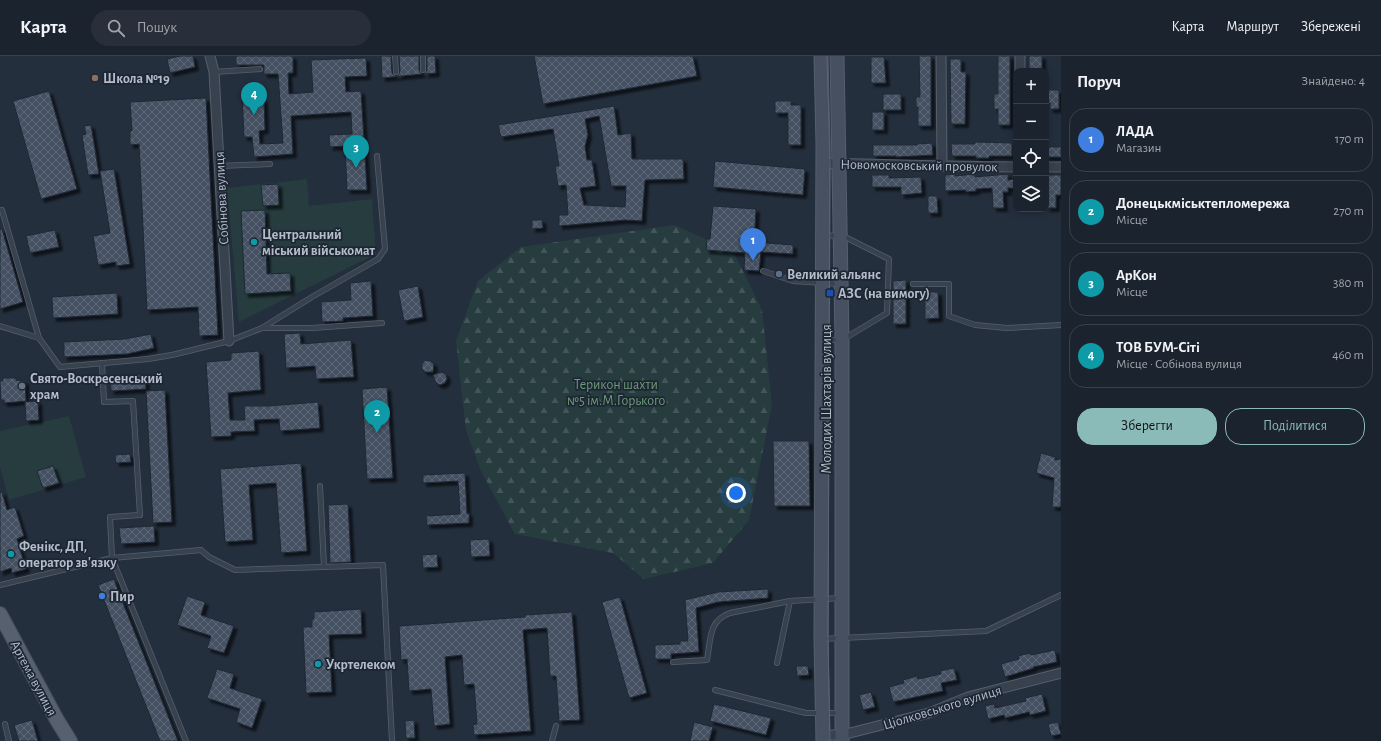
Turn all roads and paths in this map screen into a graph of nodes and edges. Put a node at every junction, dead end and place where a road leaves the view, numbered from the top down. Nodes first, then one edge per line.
1 (210, 56) edge
2 (395, 56) edge
3 (423, 56) edge
4 (821, 56) edge
5 (837, 56) edge
6 (941, 56) edge
7 (1020, 56) edge
8 (1020, 68) edge
9 (260, 69) dead end
10 (423, 70) dead end
11 (214, 72) junction
12 (396, 72) dead end
13 (377, 156) dead end
14 (823, 163) junction
15 (839, 163) junction
16 (270, 164) dead end
17 (219, 166) junction
18 (942, 166) junction
19 (1013, 167) edge
20 (1049, 167) edge
21 (1061, 167) edge
22 (2, 210) dead end
23 (841, 235) junction
24 (822, 236) junction
25 (763, 271) dead end
26 (822, 283) junction
27 (841, 284) junction
28 (913, 284) dead end
29 (382, 323) dead end
30 (1061, 325) edge
31 (0, 326) edge
32 (262, 328) junction
33 (39, 338) junction
34 (822, 340) junction
35 (842, 340) junction
36 (229, 341) junction
37 (102, 363) junction
38 (320, 486) dead end
39 (112, 558) junction
40 (324, 567) junction
41 (0, 584) edge
42 (1061, 595) edge
43 (842, 598) junction
44 (821, 599) junction
45 (790, 601) junction
46 (0, 615) edge
47 (842, 638) junction
48 (821, 639) junction
49 (673, 662) dead end
50 (776, 663) dead end
51 (1061, 674) edge
52 (715, 690) dead end
53 (823, 713) junction
54 (842, 713) junction
55 (5, 724) dead end
56 (556, 726) dead end
57 (823, 738) edge
58 (842, 738) edge
59 (9, 741) edge
60 (70, 741) edge
61 (186, 741) edge
62 (392, 741) edge
63 (552, 741) edge

1 - 11 street, Собінова вулиця
2 - 12 lane
3 - 10 lane
4 - 14 main road, Молодих Шахтарів вулиця
5 - 15 main road, Молодих Шахтарів вулиця
6 - 18 street
7 - 8 street
9 - 11 lane
11 - 17 street, Собінова вулиця
13 - 32 lane
14 - 15 street, Новомосковський провулок
14 - 24 main road, Молодих Шахтарів вулиця
15 - 18 street, Новомосковський провулок
15 - 23 main road, Молодих Шахтарів вулиця
16 - 17 lane
17 - 36 street, Собінова вулиця
18 - 19 street, Новомосковський провулок
20 - 21 street
22 - 33 lane
23 - 24 lane
23 - 27 main road, Молодих Шахтарів вулиця
23 - 35 lane
24 - 26 main road, Молодих Шахтарів вулиця
25 - 26 lane
26 - 27 lane
26 - 34 main road, Молодих Шахтарів вулиця
27 - 35 main road, Молодих Шахтарів вулиця
28 - 30 lane
29 - 32 lane
31 - 33 lane
32 - 36 lane
33 - 37 lane
34 - 35 lane
34 - 44 main road, Молодих Шахтарів вулиця
35 - 43 main road, Молодих Шахтарів вулиця
36 - 37 lane
37 - 39 lane
38 - 40 lane
39 - 40 lane
39 - 41 lane
39 - 61 lane
40 - 62 lane
42 - 47 lane
43 - 44 lane
43 - 47 main road, Молодих Шахтарів вулиця
44 - 45 lane
44 - 48 main road, Молодих Шахтарів вулиця
45 - 49 lane
45 - 50 lane
46 - 60 main road, Артема вулиця
47 - 48 lane
47 - 54 main road, Молодих Шахтарів вулиця
48 - 53 main road, Молодих Шахтарів вулиця
51 - 58 street, Ціолковського вулиця
52 - 53 lane
53 - 54 lane
53 - 57 main road, Молодих Шахтарів вулиця
54 - 58 main road, Молодих Шахтарів вулиця
55 - 59 lane
56 - 63 lane
57 - 58 street, Ціолковського вулиця

